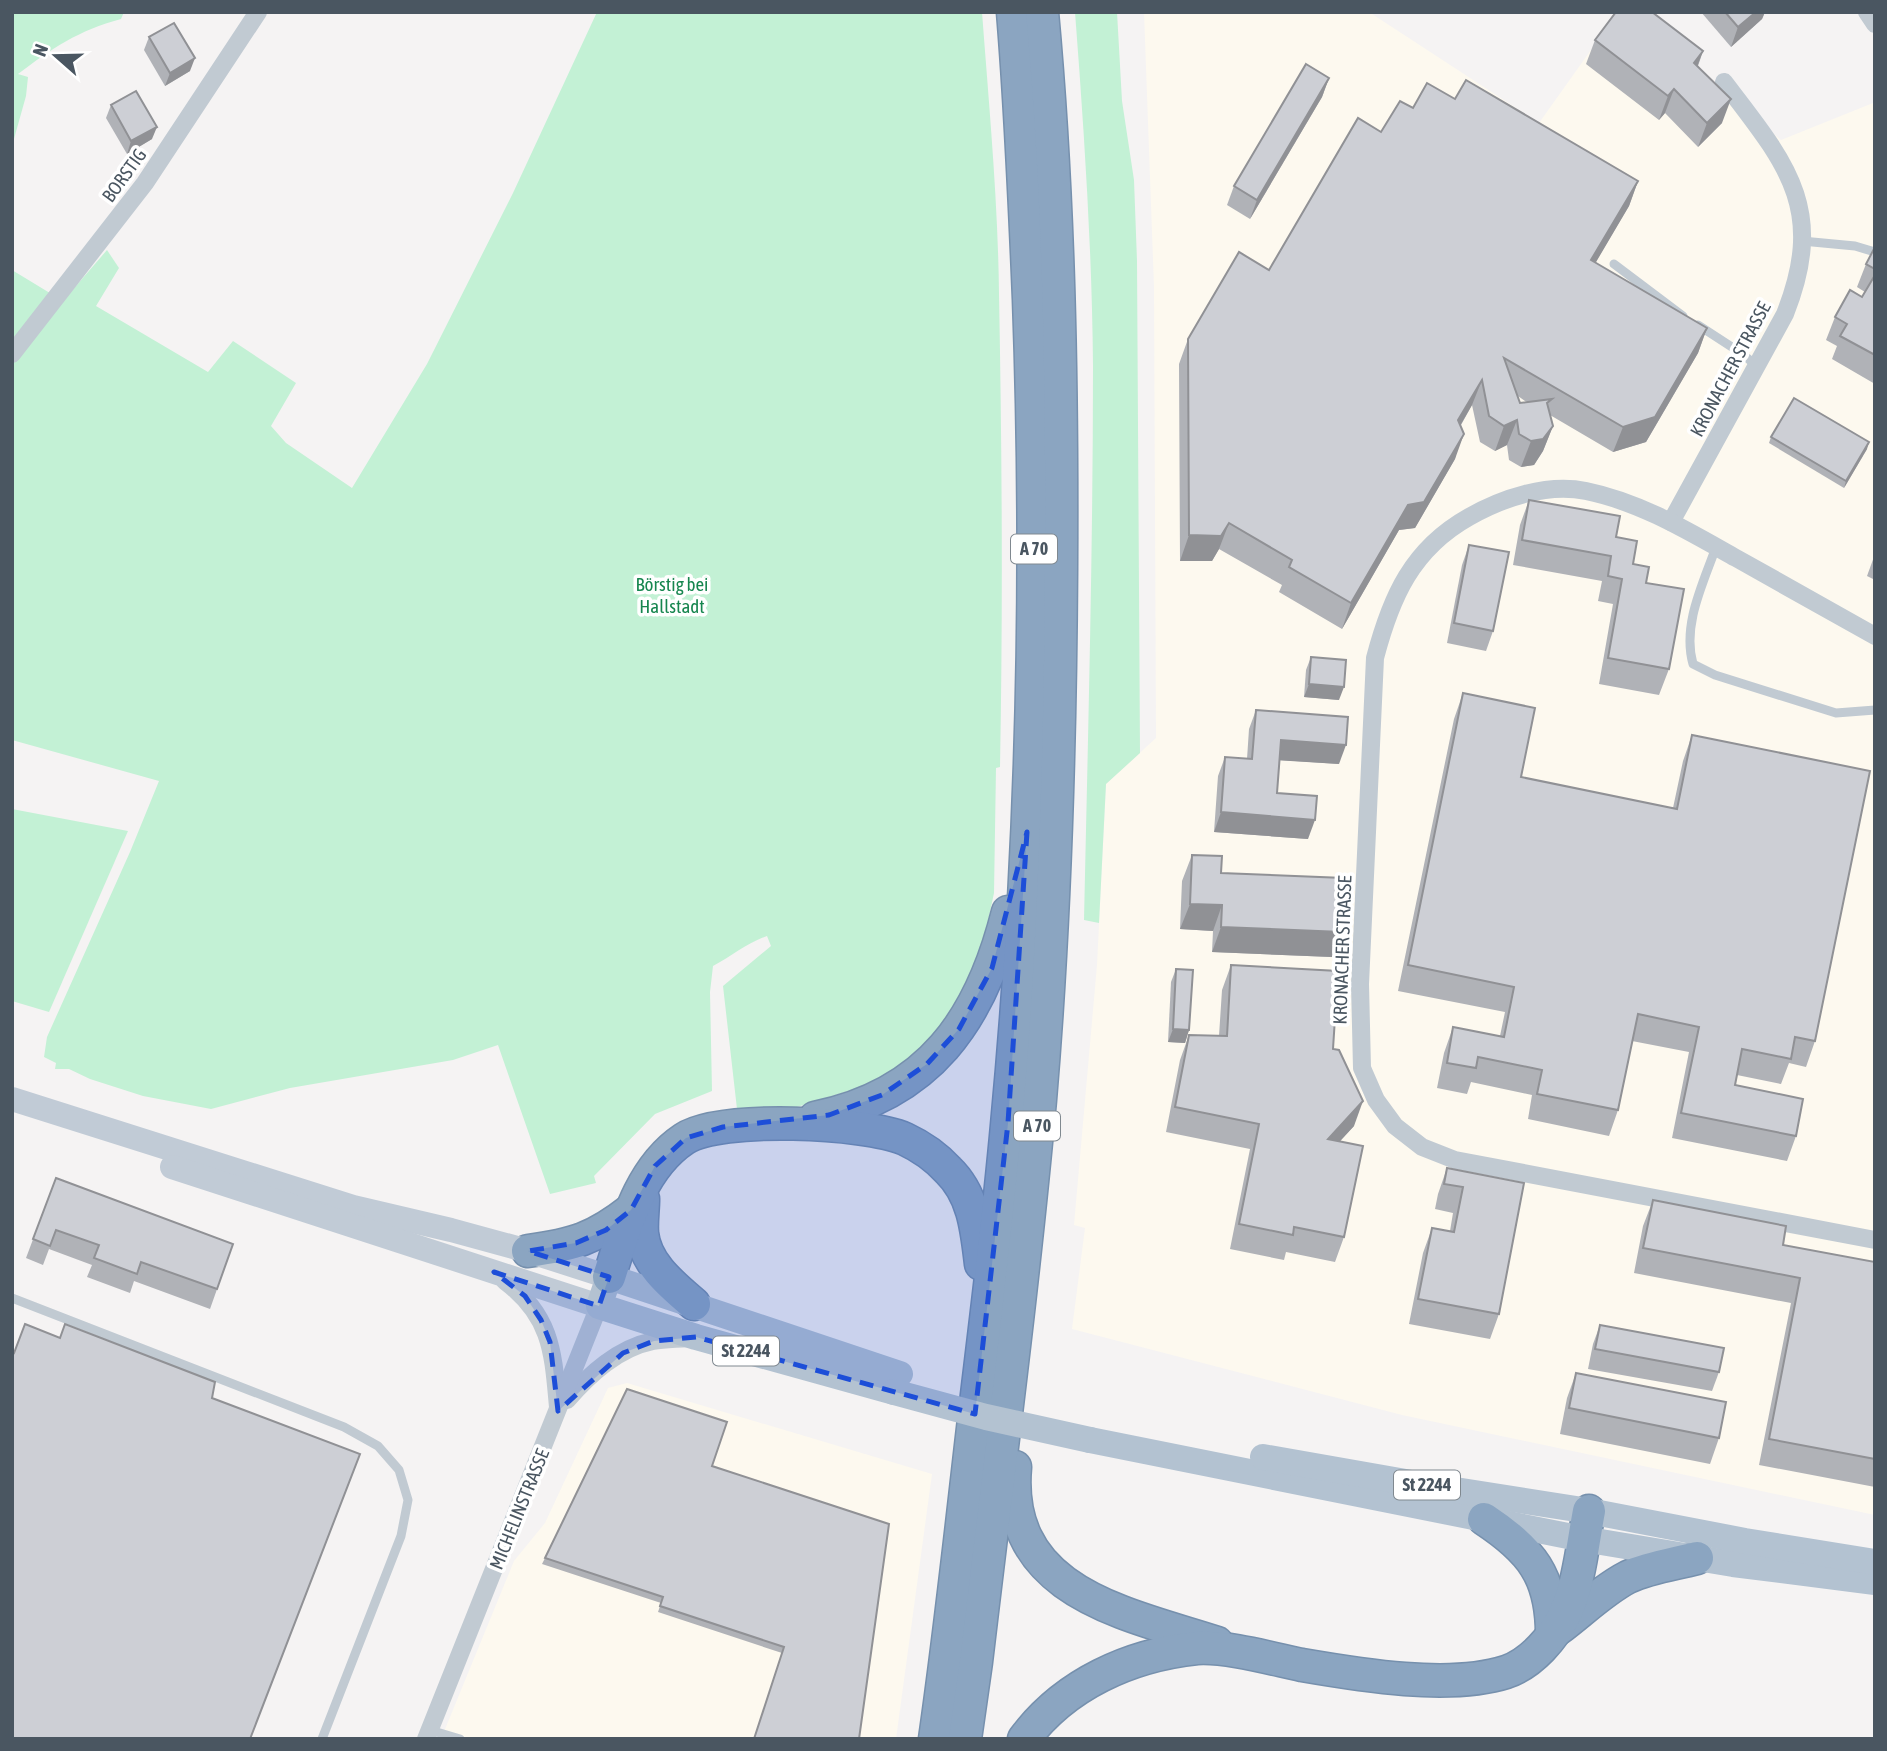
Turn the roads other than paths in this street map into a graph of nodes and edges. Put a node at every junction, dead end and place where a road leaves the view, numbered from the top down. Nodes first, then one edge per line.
1 (258, 12) edge
2 (1013, 12) edge
3 (1042, 12) edge
4 (1867, 12) edge
5 (1875, 24) edge
6 (1724, 82) dead end
7 (1802, 241) junction
8 (1875, 253) edge
9 (1614, 264) dead end
10 (12, 354) edge
11 (1757, 366) junction
12 (1671, 522) junction
13 (1716, 547) junction
14 (1875, 636) edge
15 (1875, 710) edge
16 (1027, 832) junction
17 (12, 1099) edge
18 (12, 1114) edge
19 (789, 1123) junction
20 (637, 1199) junction
21 (1875, 1240) edge
22 (528, 1251) junction
23 (494, 1272) junction
24 (604, 1291) junction
25 (12, 1298) edge
26 (694, 1304) junction
27 (696, 1337) junction
28 (984, 1342) junction
29 (897, 1383) junction
30 (1008, 1385) junction
31 (558, 1411) junction
32 (1093, 1431) junction
33 (1484, 1519) junction
34 (1586, 1525) junction
35 (1697, 1558) junction
36 (1875, 1562) edge
37 (1875, 1583) edge
38 (1552, 1634) junction
39 (1252, 1654) junction
40 (428, 1734) edge
41 (322, 1739) edge
42 (460, 1739) edge
43 (935, 1739) edge
44 (965, 1739) edge
45 (1024, 1739) edge

1 - 10 street, BORSTIG
2 - 16 highway, A 70
3 - 30 highway, A 70
4 - 5 street
6 - 7 street, KRONACHER STRASSE
7 - 8 lane
7 - 11 street, KRONACHER STRASSE
9 - 11 lane
11 - 12 street, KRONACHER STRASSE
12 - 13 street, KRONACHER STRASSE
12 - 21 street, KRONACHER STRASSE
13 - 14 street, KRONACHER STRASSE
13 - 15 lane
16 - 19 highway
16 - 28 highway, A 70
17 - 22 main road, St 2244
18 - 23 main road, St 2244
19 - 20 highway
19 - 28 highway
20 - 22 highway
20 - 24 highway
20 - 26 highway
22 - 24 main road, St 2244
23 - 24 main road, St 2244
23 - 31 street
24 - 26 main road, St 2244
24 - 27 main road, St 2244
24 - 31 street, MICHELINSTRASSE
25 - 41 lane
26 - 29 main road, St 2244
27 - 29 main road, St 2244
27 - 31 street
28 - 43 highway, A 70
29 - 32 main road, St 2244
30 - 39 highway
30 - 44 highway, A 70
31 - 40 street, MICHELINSTRASSE
32 - 33 main road, St 2244
32 - 34 main road, St 2244
33 - 34 main road, St 2244
33 - 38 highway
34 - 35 main road, St 2244
34 - 36 main road, St 2244
34 - 38 highway
35 - 37 main road, St 2244
35 - 38 highway
38 - 39 highway
39 - 45 highway
40 - 42 lane

